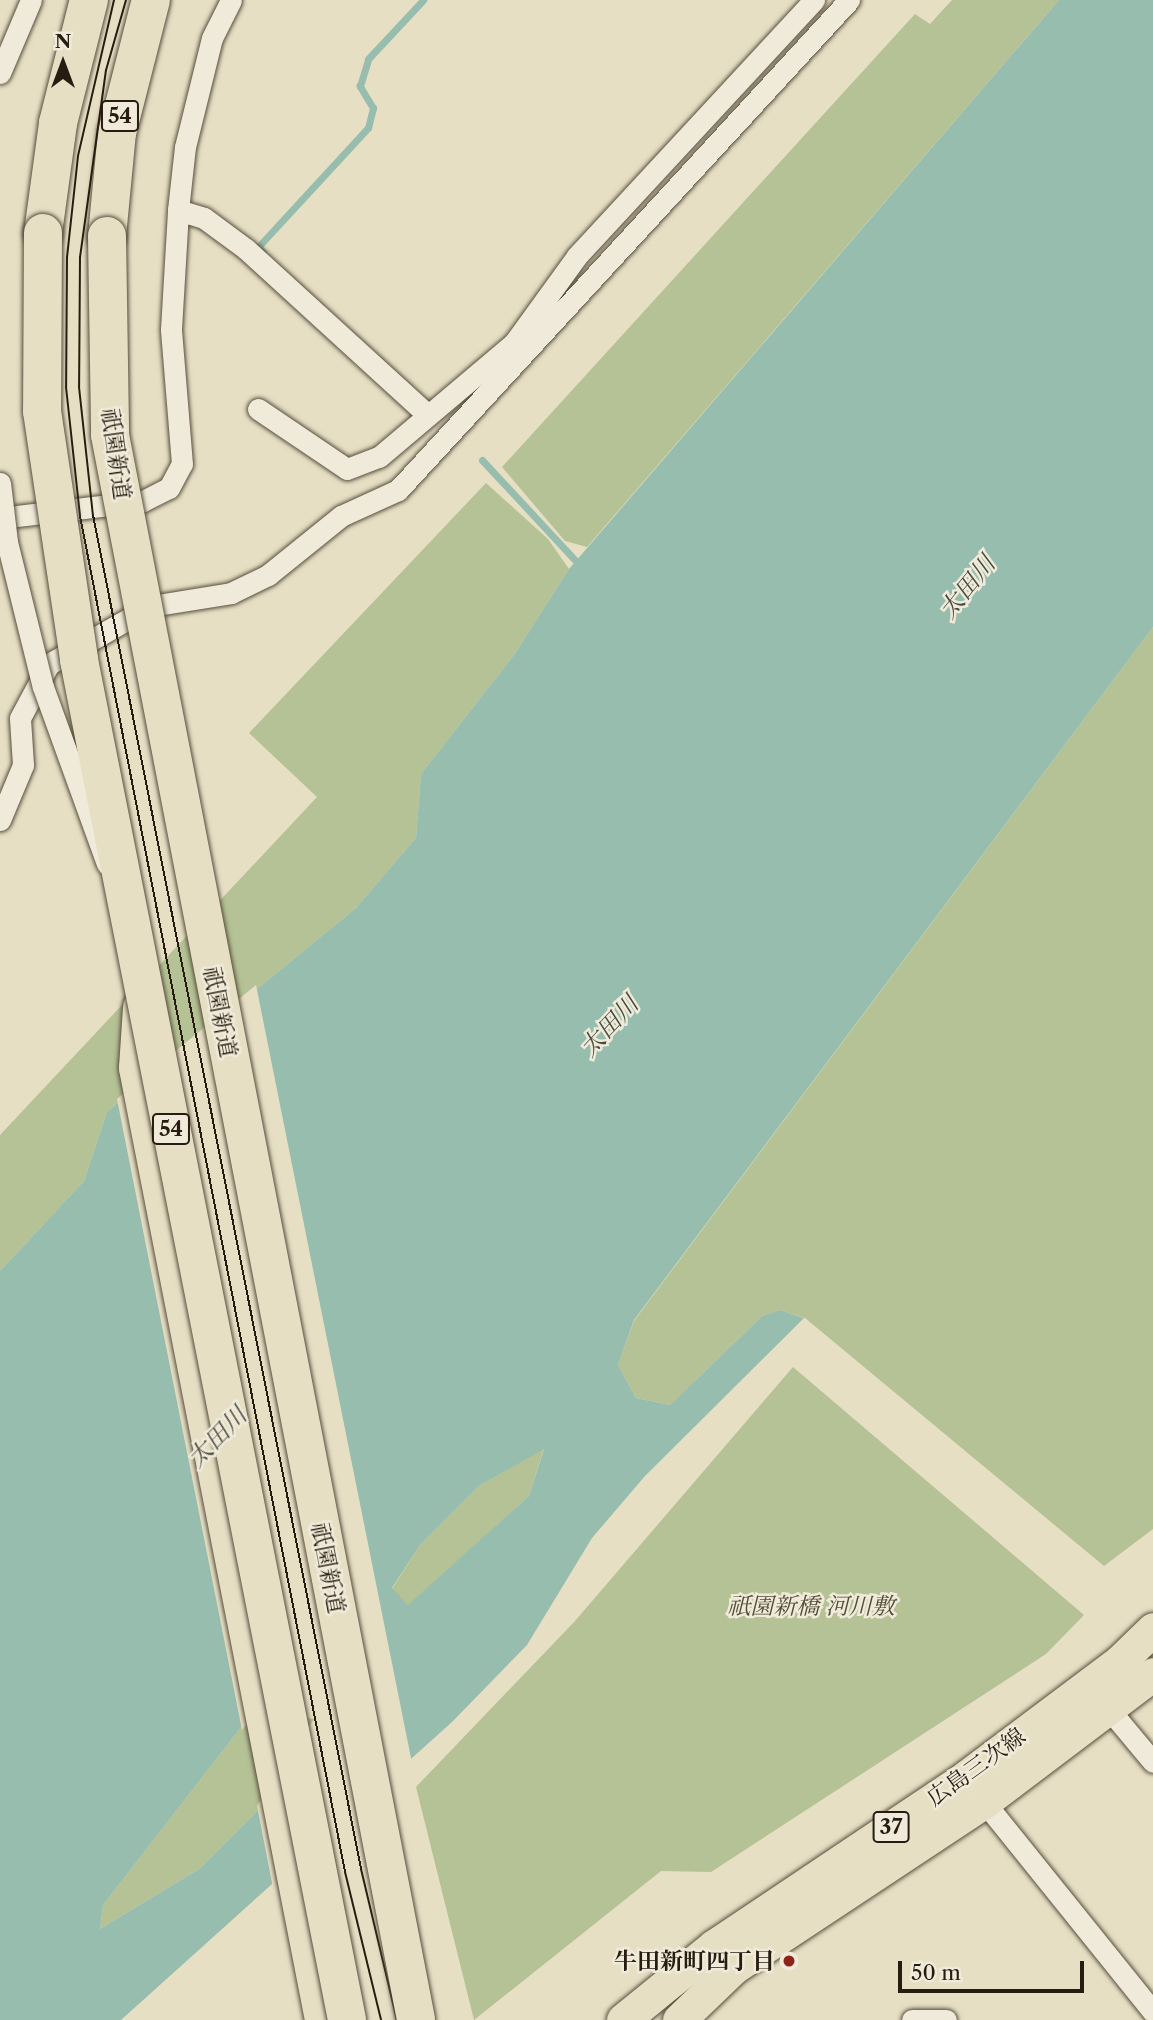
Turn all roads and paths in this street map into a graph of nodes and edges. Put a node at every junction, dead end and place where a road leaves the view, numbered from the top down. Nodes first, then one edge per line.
1 (31, 0) edge
2 (89, 0) edge
3 (151, 0) edge
4 (230, 0) edge
5 (814, 0) edge
6 (849, 0) edge
7 (0, 73) edge
8 (178, 209) junction
9 (258, 409) dead end
10 (428, 415) junction
11 (0, 483) edge
12 (0, 518) edge
13 (0, 820) edge
14 (127, 904) junction
15 (143, 987) junction
16 (1153, 1629) edge
17 (1119, 1662) junction
18 (1151, 1678) edge
19 (1108, 1709) junction
20 (1153, 1762) edge
21 (975, 1789) junction
22 (663, 1988) junction
23 (1153, 2012) edge
24 (684, 2018) edge
25 (324, 2020) edge
26 (347, 2020) edge
27 (416, 2020) edge
28 (623, 2020) edge
29 (912, 2020) edge
30 (946, 2020) edge

1 - 7 street
2 - 14 highway, 54, bridge
3 - 27 highway, 祇園新道 / 54, bridge
4 - 8 street
5 - 10 street
6 - 13 street
8 - 10 street
8 - 12 street
9 - 10 street
11 - 14 street, bridge
14 - 15 highway, 54, bridge
15 - 25 highway, 54, bridge
15 - 26 highway, 54, bridge
16 - 17 main road, 広島三次線 / 37
17 - 18 street
17 - 21 main road, 広島三次線 / 37
18 - 19 main road, 広島三次線 / 37
19 - 20 street
19 - 21 main road, 広島三次線 / 37
21 - 22 main road, 広島三次線 / 37
21 - 23 street
21 - 24 main road, 広島三次線 / 37
22 - 24 street
22 - 28 main road, 広島三次線 / 37
29 - 30 street

